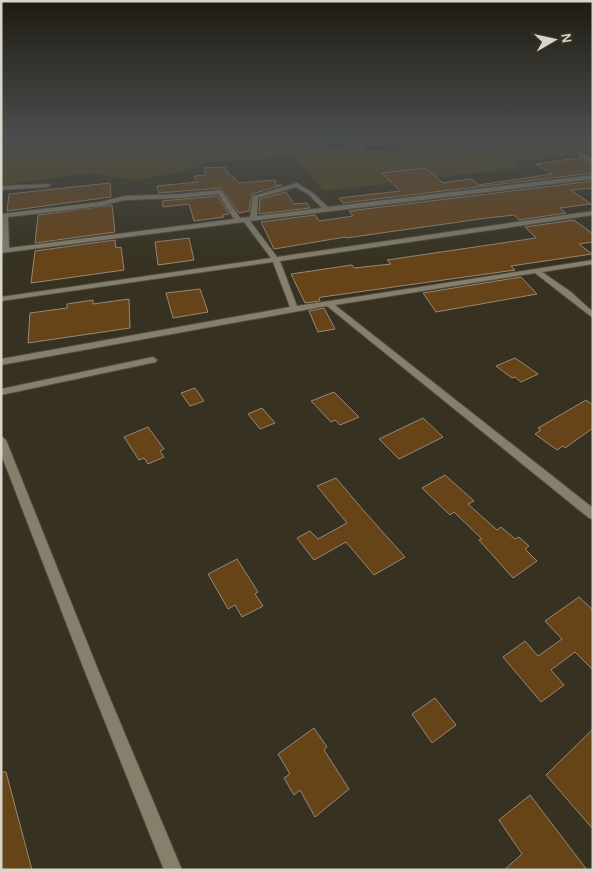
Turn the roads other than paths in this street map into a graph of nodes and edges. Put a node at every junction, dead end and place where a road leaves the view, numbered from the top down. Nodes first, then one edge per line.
1 (570, 180) edge
2 (47, 185) dead end
3 (1, 188) edge
4 (326, 210) junction
5 (593, 214) edge
6 (3, 216) edge
7 (246, 220) junction
8 (4, 250) edge
9 (276, 260) junction
10 (593, 262) edge
11 (536, 271) junction
12 (1, 299) edge
13 (329, 304) junction
14 (294, 309) junction
15 (593, 316) edge
16 (153, 360) dead end
17 (1, 362) edge
18 (1, 392) edge
19 (1, 440) edge
20 (593, 515) edge
21 (173, 870) edge

1 - 4 street
2 - 3 street
4 - 7 street
4 - 7 street
5 - 9 street
6 - 7 street
6 - 8 street
7 - 8 street
7 - 9 street
9 - 12 street
9 - 14 street
10 - 11 street
11 - 13 street
11 - 15 street
13 - 14 street
13 - 20 street
14 - 17 street
16 - 18 street
19 - 21 street

